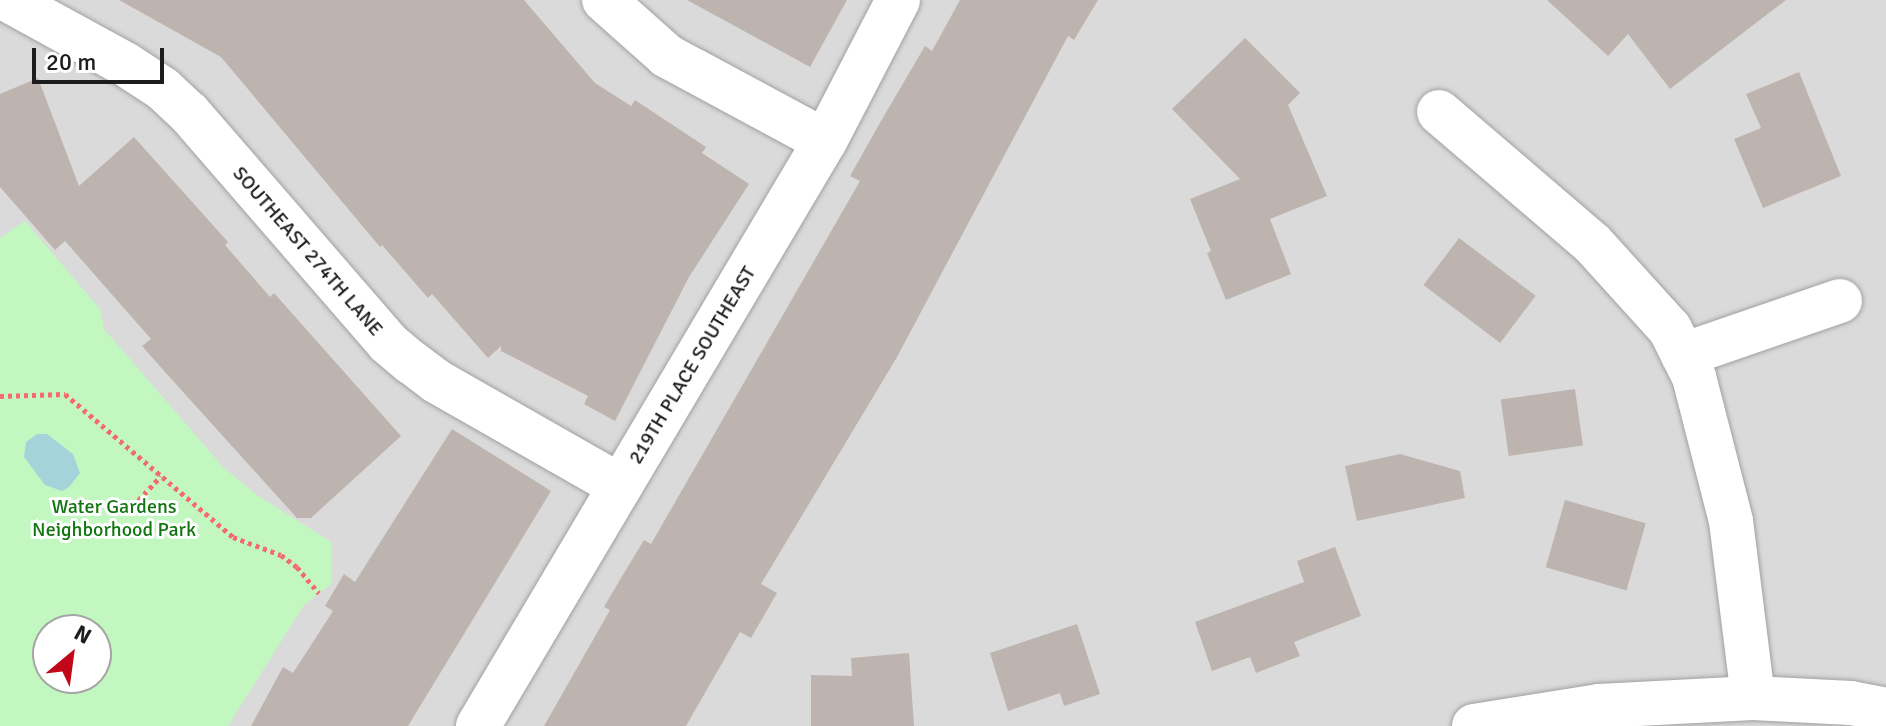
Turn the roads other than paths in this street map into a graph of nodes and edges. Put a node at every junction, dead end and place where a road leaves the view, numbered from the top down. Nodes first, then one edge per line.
1 (8, 0) edge
2 (604, 0) edge
3 (898, 0) edge
4 (1439, 112) dead end
5 (825, 141) junction
6 (1840, 301) dead end
7 (1683, 355) junction
8 (620, 486) junction
9 (1753, 698) junction
10 (1886, 710) edge
11 (478, 726) edge
12 (1474, 726) edge

1 - 8 street, SOUTHEAST 274TH LANE
2 - 5 street
3 - 5 street, 219TH PLACE SOUTHEAST
4 - 7 street
5 - 8 street, 219TH PLACE SOUTHEAST
6 - 7 street
7 - 9 street
8 - 11 street, 219TH PLACE SOUTHEAST
9 - 10 street
9 - 12 street

